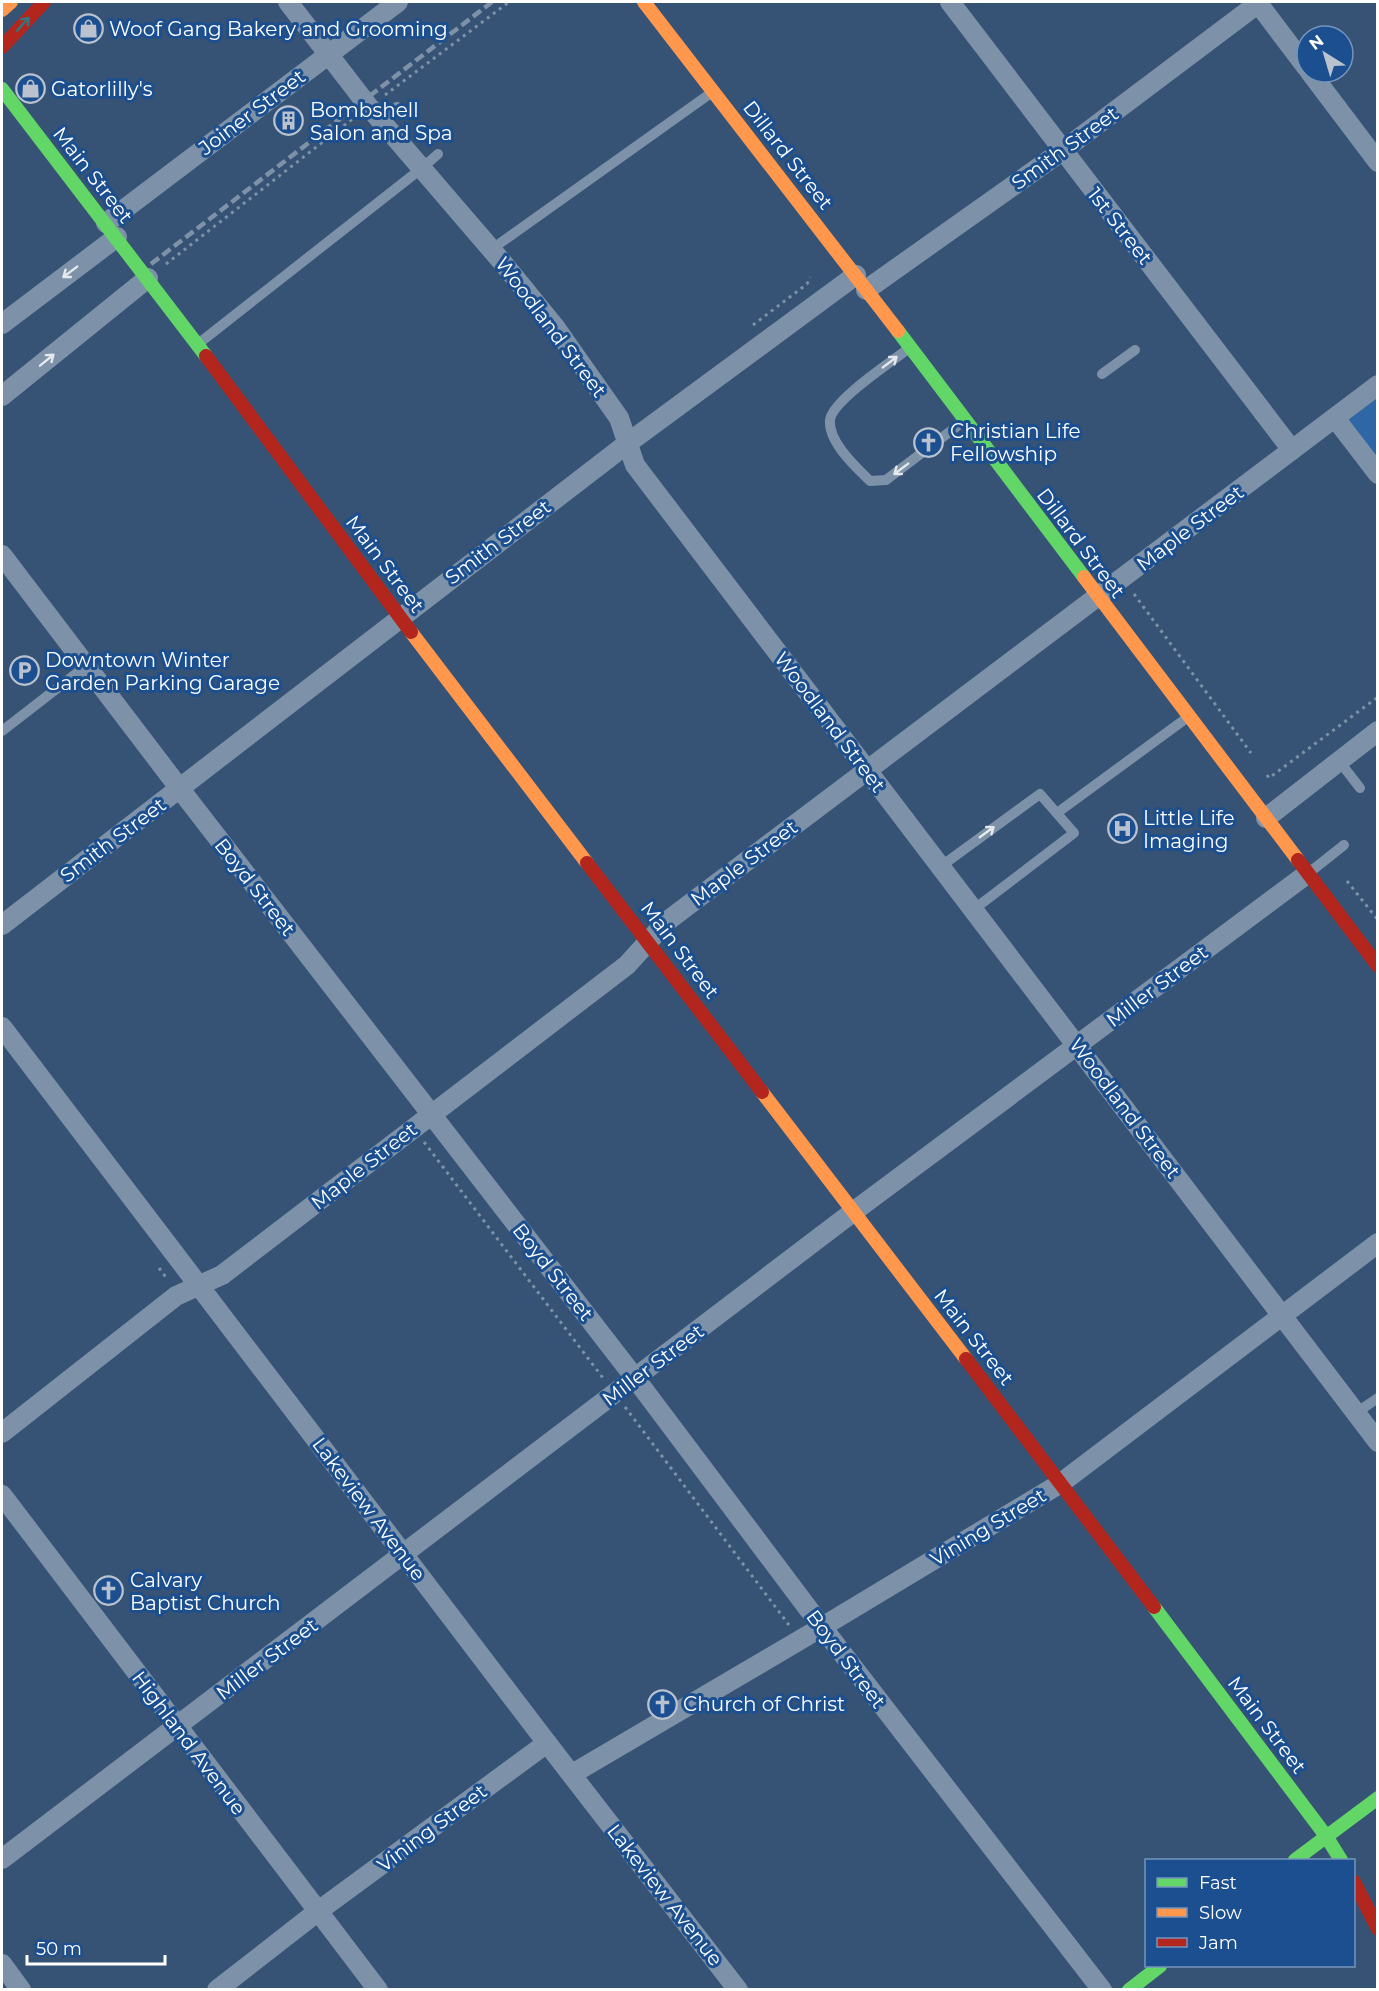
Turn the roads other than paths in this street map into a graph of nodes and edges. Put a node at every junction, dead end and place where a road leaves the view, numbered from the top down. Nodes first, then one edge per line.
1 (11, 2) edge
2 (44, 2) edge
3 (288, 2) edge
4 (398, 2) edge
5 (644, 2) edge
6 (950, 2) edge
7 (1258, 2) edge
8 (2, 10) edge
9 (2, 47) edge
10 (1295, 52) edge
11 (328, 54) junction
12 (1319, 84) edge
13 (2, 89) edge
14 (714, 92) junction
15 (397, 107) dead end
16 (375, 114) junction
17 (1062, 151) junction
18 (438, 154) dead end
19 (1377, 162) edge
20 (422, 168) junction
21 (112, 230) junction
22 (492, 249) junction
23 (148, 278) junction
24 (861, 283) junction
25 (2, 324) edge
26 (197, 344) junction
27 (910, 348) junction
28 (1135, 350) dead end
29 (1102, 374) dead end
30 (1377, 385) edge
31 (2, 396) edge
32 (1335, 418) junction
33 (964, 421) junction
34 (628, 443) junction
35 (1292, 450) junction
36 (1377, 474) edge
37 (2, 555) edge
38 (1098, 597) junction
39 (400, 617) junction
40 (86, 666) junction
41 (1189, 717) junction
42 (2, 731) edge
43 (1377, 731) edge
44 (1339, 761) junction
45 (867, 771) junction
46 (1360, 788) dead end
47 (180, 789) junction
48 (1057, 813) junction
49 (1266, 818) junction
50 (1344, 845) dead end
51 (940, 867) junction
52 (1307, 874) junction
53 (973, 910) junction
54 (2, 926) edge
55 (648, 941) junction
56 (1377, 966) edge
57 (2, 1027) edge
58 (1077, 1046) junction
59 (423, 1120) junction
60 (853, 1212) junction
61 (1377, 1243) edge
62 (199, 1286) junction
63 (1282, 1314) junction
64 (635, 1378) junction
65 (1377, 1398) edge
66 (1356, 1413) junction
67 (2, 1433) edge
68 (1377, 1442) edge
69 (1061, 1483) junction
70 (2, 1496) edge
71 (404, 1555) junction
72 (822, 1627) junction
73 (178, 1727) junction
74 (546, 1743) junction
75 (572, 1774) junction
76 (1377, 1798) edge
77 (1326, 1836) junction
78 (2, 1859) edge
79 (1296, 1859) edge
80 (1340, 1859) edge
81 (1355, 1885) edge
82 (317, 1912) junction
83 (1377, 1925) edge
84 (2, 1964) edge
85 (1157, 1967) edge
86 (21, 1989) edge
87 (217, 1989) edge
88 (378, 1989) edge
89 (738, 1989) edge
90 (1102, 1989) edge
91 (1129, 1989) edge

1 - 8 main road
9 -> 2 main road
3 - 11 street, Woodland Street
4 - 11 street, Joiner Street
5 - 14 main road, Dillard Street
6 - 17 street, 1st Street
7 - 10 street
7 - 17 street, Smith Street
11 - 16 street, Woodland Street
11 - 21 street, Joiner Street
12 - 19 street
13 - 21 main road, Main Street
14 - 22 lane
14 - 24 main road, Dillard Street
15 - 16 lane
16 - 20 street, Woodland Street
17 - 24 street, Smith Street
17 - 35 street, 1st Street
18 - 20 lane
20 - 22 street, Woodland Street
20 - 26 lane
21 - 23 main road, Main Street
21 -> 25 street, Joiner Street
22 - 34 street, Woodland Street
23 - 26 main road, Main Street
31 -> 23 street
24 - 27 main road, Dillard Street
24 - 34 street, Smith Street
26 - 39 main road, Main Street
27 - 33 main road, Dillard Street
33 -> 27 lane
28 - 29 lane
30 - 32 street, Maple Street
32 - 35 street, Maple Street
32 - 36 street
33 - 38 main road, Dillard Street
34 - 39 street, Smith Street
34 - 45 street, Woodland Street
35 - 38 street, Maple Street
37 - 40 street, Boyd Street
38 - 41 main road, Dillard Street
38 - 45 street, Maple Street
39 - 47 street, Smith Street
39 - 55 main road, Main Street
40 - 42 lane
40 - 47 street, Boyd Street
41 - 48 lane
41 - 49 main road, Dillard Street
43 - 44 street
44 - 46 lane
44 - 49 street
45 - 51 street, Woodland Street
45 - 55 street, Maple Street
47 - 54 street, Smith Street
47 - 59 street, Boyd Street
51 -> 48 lane
48 - 53 lane
49 - 52 main road, Dillard Street
50 - 52 lane
51 - 53 street, Woodland Street
52 - 56 main road, Dillard Street
52 - 58 street, Miller Street
53 - 58 street, Woodland Street
55 - 59 street, Maple Street
55 - 60 main road, Main Street
57 - 62 street, Lakeview Avenue
58 - 60 street, Miller Street
58 - 63 street, Woodland Street
59 - 62 street, Maple Street
59 - 64 street, Boyd Street
60 - 64 street, Miller Street
60 - 69 main road, Main Street
61 - 63 street, Vining Street
62 - 67 street, Maple Street
62 - 71 street, Lakeview Avenue
63 - 66 street, Woodland Street
63 - 69 street, Vining Street
64 - 71 street, Miller Street
64 - 72 street, Boyd Street
65 - 66 lane
66 - 68 street, Woodland Street
69 - 72 street, Vining Street
69 - 77 main road, Main Street
70 - 73 street, Highland Avenue
71 - 73 street, Miller Street
71 - 74 street, Lakeview Avenue
72 - 75 street, Vining Street
72 - 90 street, Boyd Street
73 - 78 street, Miller Street
73 - 82 street, Highland Avenue
74 - 75 street, Lakeview Avenue
74 - 82 street, Vining Street
75 - 89 street, Lakeview Avenue
76 - 77 main road
77 - 79 main road
77 - 80 main road, Main Street
81 - 83 main road
82 - 87 street, Vining Street
82 - 88 street, Highland Avenue
84 - 86 street
85 - 91 main road

